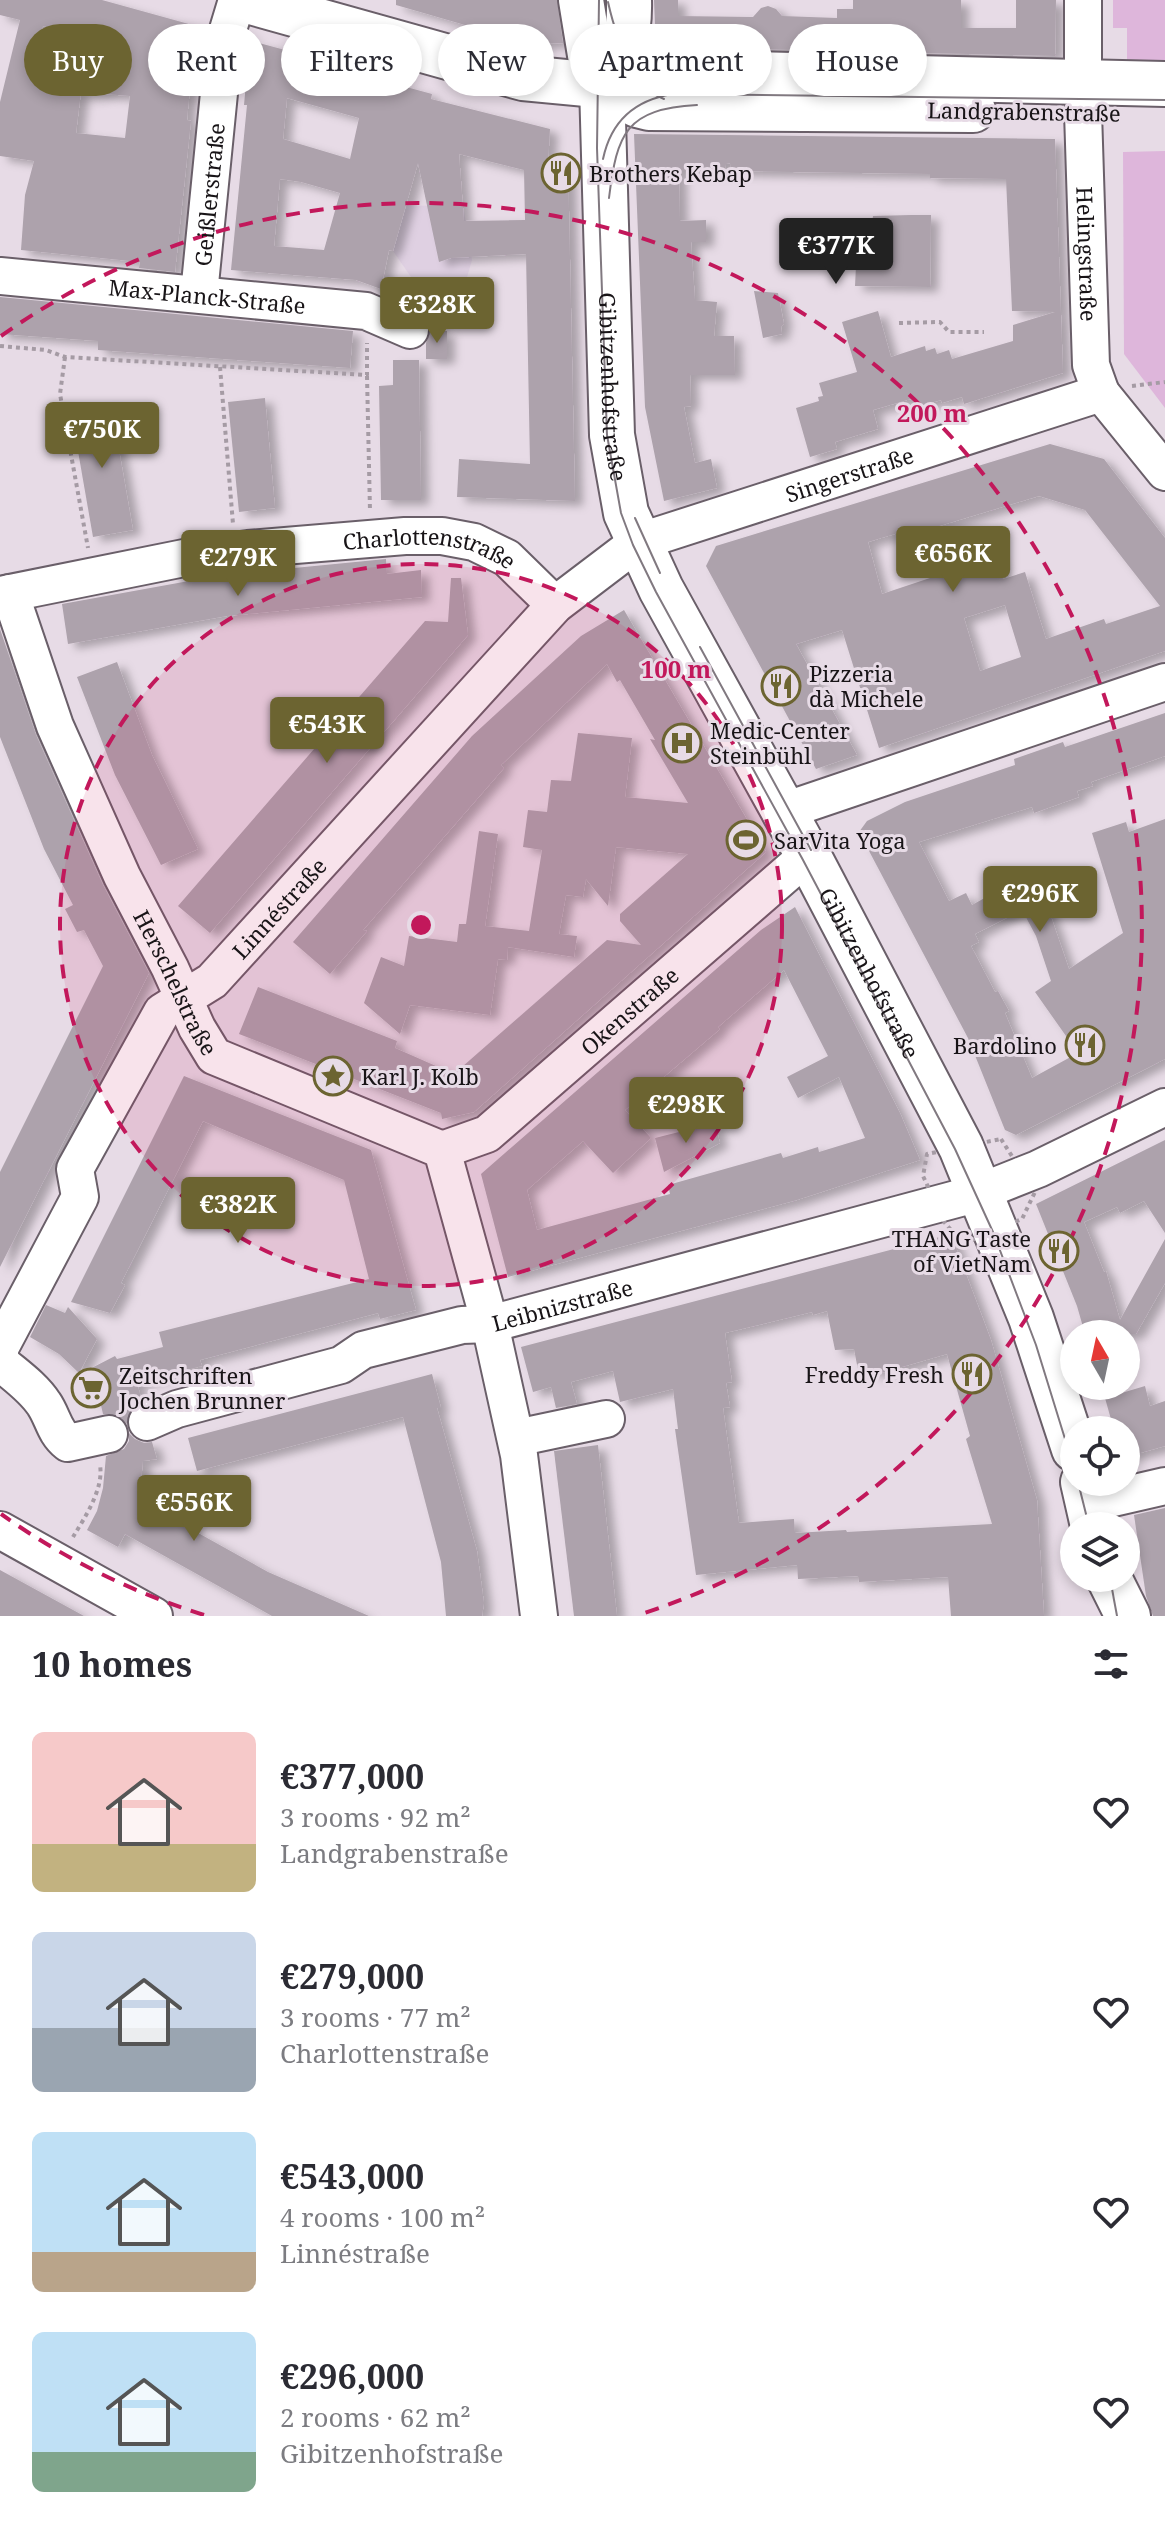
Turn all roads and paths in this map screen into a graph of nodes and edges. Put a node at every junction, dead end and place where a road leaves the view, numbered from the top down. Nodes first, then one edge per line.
1 (237, 0) edge
2 (244, 0) edge
3 (581, 0) edge
4 (629, 0) edge
5 (1083, 0) edge
6 (585, 24) edge
7 (628, 24) edge
8 (570, 82) edge
9 (1165, 84) edge
10 (602, 96) edge
11 (621, 96) edge
12 (1083, 97) junction
13 (1165, 113) edge
14 (0, 276) edge
15 (199, 294) junction
16 (366, 311) junction
17 (899, 323) dead end
18 (410, 330) dead end
19 (984, 332) dead end
20 (0, 346) edge
21 (65, 357) junction
22 (220, 367) junction
23 (367, 375) junction
24 (1101, 393) junction
25 (1165, 472) edge
26 (371, 538) junction
27 (638, 542) junction
28 (235, 551) junction
29 (93, 576) junction
30 (5, 594) edge
31 (555, 605) junction
32 (1165, 682) edge
33 (784, 811) junction
34 (808, 855) junction
35 (183, 998) junction
36 (1165, 1107) edge
37 (442, 1150) junction
38 (981, 1192) junction
39 (490, 1324) junction
40 (1064, 1416) edge
41 (606, 1419) dead end
42 (147, 1422) dead end
43 (102, 1436) joint
44 (516, 1438) junction
45 (1165, 1486) edge
46 (1088, 1504) edge
47 (0, 1530) edge
48 (58, 1564) junction
49 (1095, 1592) edge
50 (1116, 1592) edge
51 (154, 1616) edge
52 (539, 1616) edge
53 (1091, 1616) edge
54 (1128, 1616) edge

1 - 15 street, Geißlerstraße
2 - 8 main road, Landgrabenstraße
3 - 6 main road, Gibitzenhofstraße
4 - 7 main road
5 - 12 street, Helingstraße
9 - 12 main road, Landgrabenstraße
10 - 27 main road, Gibitzenhofstraße
11 - 12 main road, Landgrabenstraße
12 - 13 main road, Landgrabenstraße
12 - 24 street, Helingstraße
14 - 15 street, Max-Planck-Straße
15 - 16 street, Max-Planck-Straße
16 - 18 street, Max-Planck-Straße
16 - 23 path
17 - 19 path
20 - 21 path
21 - 22 path
21 - 29 path
22 - 23 path
22 - 28 path
23 - 26 path
24 - 25 street
24 - 27 street, Singerstraße
26 - 28 street, Charlottenstraße
26 - 31 street, Charlottenstraße
27 - 31 street, Linnéstraße
27 - 33 main road, Gibitzenhofstraße
28 - 29 street, Charlottenstraße
29 - 30 street, Charlottenstraße
30 - 35 street, Herschelstraße
31 - 35 street, Linnéstraße
32 - 33 street
33 - 34 main road, Gibitzenhofstraße
34 - 37 street, Okenstraße
34 - 38 main road, Gibitzenhofstraße
35 - 37 street, Herschelstraße
35 - 43 street, Linnéstraße
36 - 38 street, Leibnizstraße
37 - 39 street
38 - 39 street, Leibnizstraße
38 - 40 main road, Gibitzenhofstraße
39 - 42 street, Leibnizstraße
39 - 44 street
41 - 44 street
43 - 48 path
44 - 52 street
45 - 46 street
47 - 48 street
48 - 51 street
49 - 53 main road
50 - 54 main road

